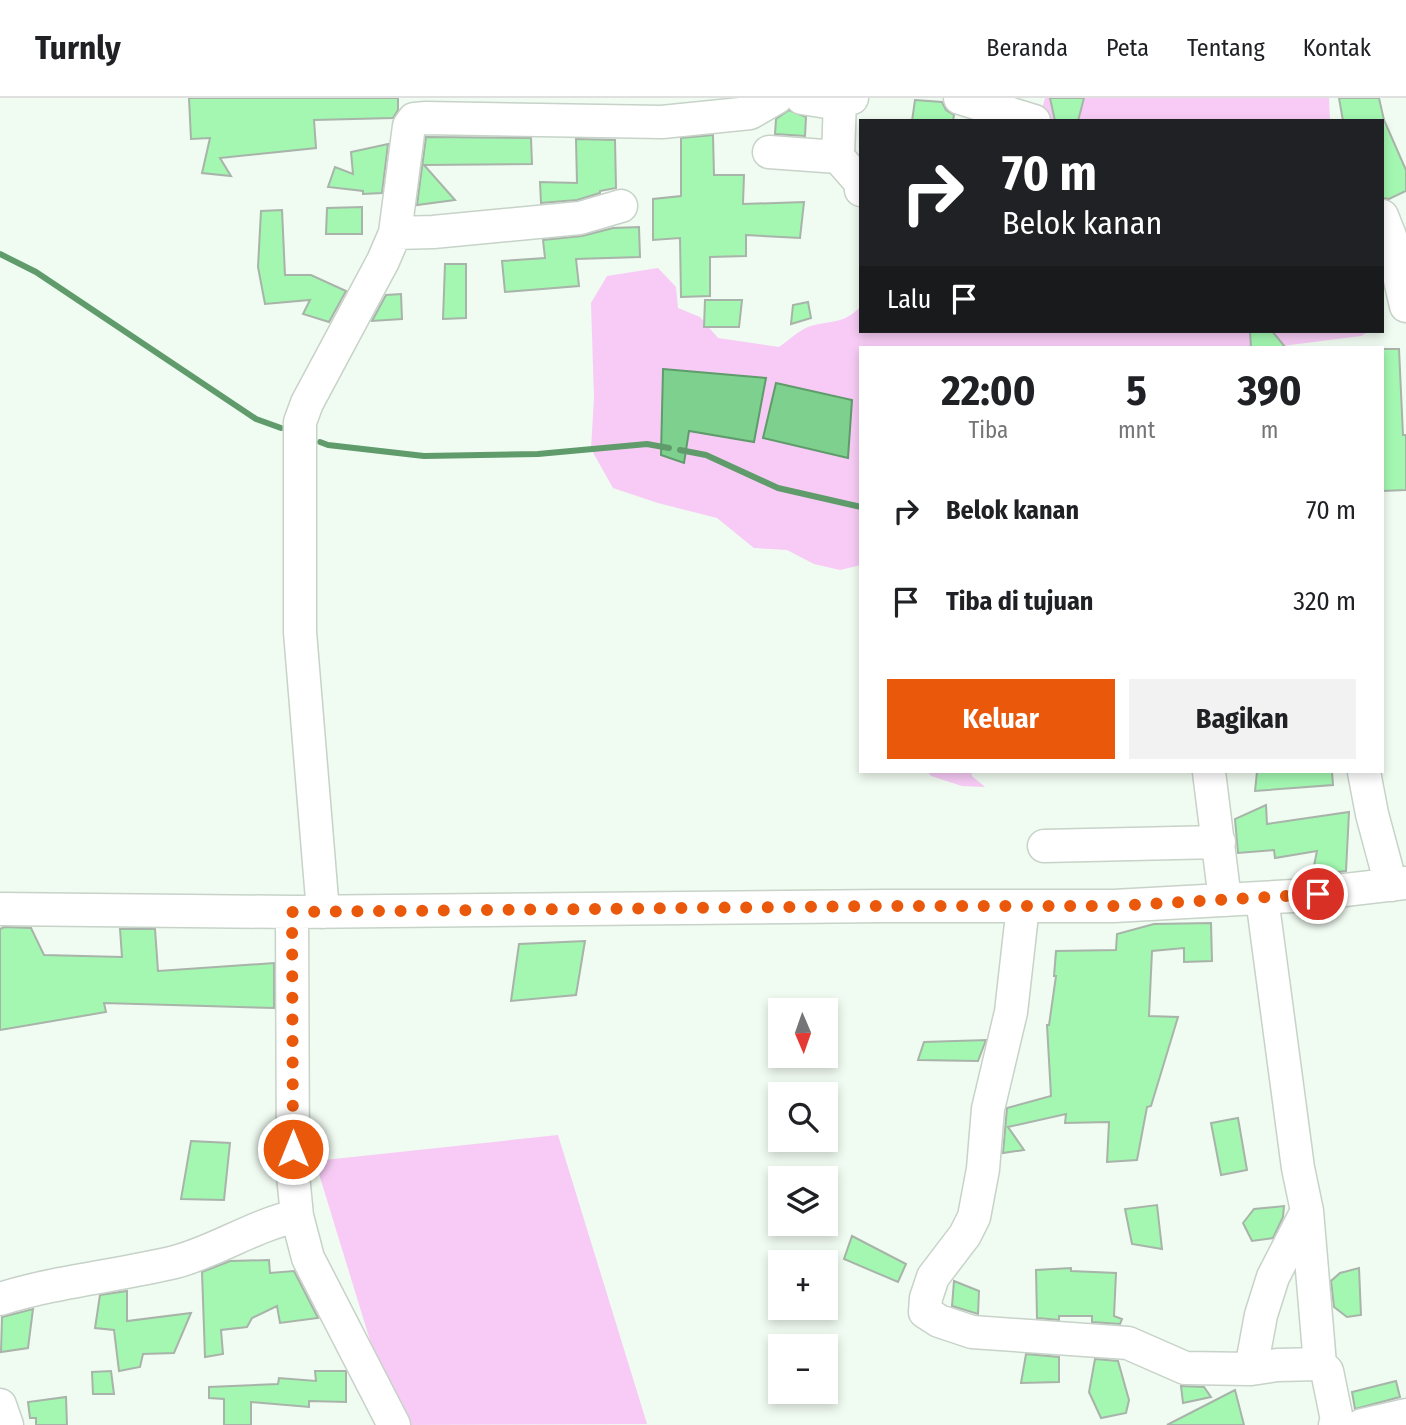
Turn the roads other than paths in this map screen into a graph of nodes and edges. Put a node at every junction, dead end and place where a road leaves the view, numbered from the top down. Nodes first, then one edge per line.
1 (776, 98) edge
2 (802, 98) edge
3 (959, 98) edge
4 (846, 99) edge
5 (956, 119) edge
6 (1027, 119) edge
7 (769, 152) dead end
8 (838, 157) junction
9 (859, 181) edge
10 (621, 206) dead end
11 (1384, 221) edge
12 (395, 233) junction
13 (1406, 306) edge
14 (1209, 773) edge
15 (1364, 773) edge
16 (1219, 842) junction
17 (1044, 846) dead end
18 (1399, 884) edge
19 (1262, 898) junction
20 (1225, 900) junction
21 (1023, 906) junction
22 (0, 909) edge
23 (292, 912) junction
24 (323, 912) junction
25 (1307, 1211) junction
26 (297, 1216) junction
27 (0, 1299) edge
28 (1320, 1364) junction
29 (1251, 1369) junction
30 (0, 1405) edge
31 (1406, 1415) edge
32 (1345, 1424) edge
33 (7, 1425) edge
34 (394, 1425) edge

1 - 12 street
2 - 4 street
3 - 5 street
3 - 6 street
4 - 8 street
7 - 8 street
8 - 9 street
10 - 12 street
11 - 13 street
12 - 24 street
14 - 16 street
15 - 18 street
16 - 17 street
16 - 20 street
18 - 19 street
19 - 20 street
19 - 25 street
20 - 21 street
21 - 24 street
21 - 29 street
22 - 23 street
23 - 24 street
23 - 26 street
25 - 28 street
25 - 29 street
26 - 27 street
26 - 34 street
28 - 29 street
28 - 32 street
30 - 33 street
31 - 32 street

